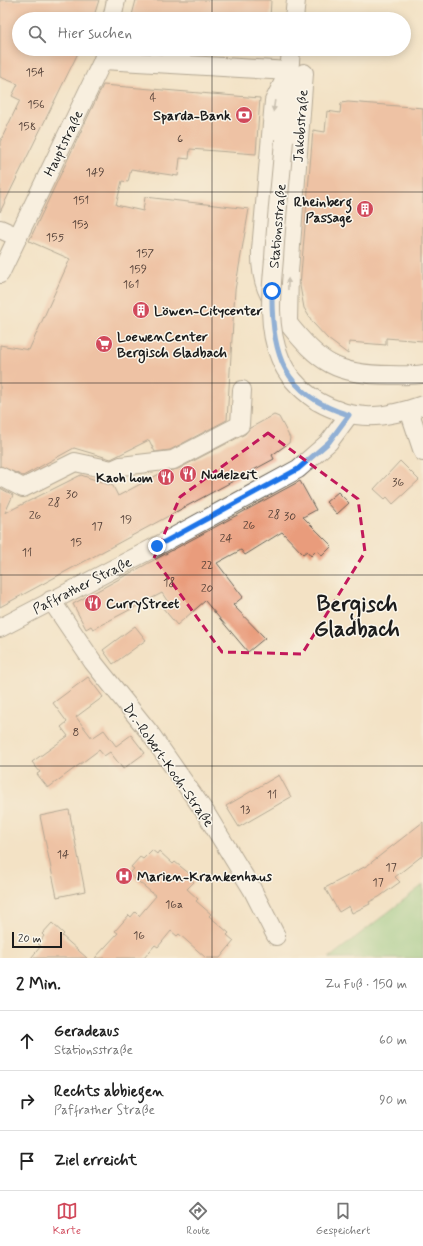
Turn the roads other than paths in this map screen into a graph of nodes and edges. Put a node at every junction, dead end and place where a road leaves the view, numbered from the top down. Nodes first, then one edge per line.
1 (116, 0) edge
2 (296, 0) edge
3 (113, 12) edge
4 (295, 12) edge
5 (103, 56) edge
6 (125, 56) edge
7 (293, 56) edge
8 (296, 72) junction
9 (0, 229) edge
10 (18, 237) junction
11 (0, 274) edge
12 (288, 323) junction
13 (423, 374) edge
14 (242, 390) dead end
15 (416, 408) edge
16 (349, 415) junction
17 (423, 452) edge
18 (0, 476) edge
19 (51, 600) junction
20 (0, 628) edge
21 (276, 936) dead end

1 - 3 street
2 - 4 street
5 - 10 street, Hauptstraße
6 - 8 street
7 - 8 street, Stationsstraße
12 -> 8 street, Jakobstraße
8 -> 12 street, Jakobstraße
8 - 16 street, Stationsstraße, bridge
9 - 10 street
10 - 11 street, Hauptstraße
12 - 13 street, Jakobstraße
14 - 18 street
15 - 16 street
15 - 17 street
16 - 19 street, Paffrather Straße
19 - 20 street, Paffrather Straße
19 - 21 street, Dr.-Robert-Koch-Straße

